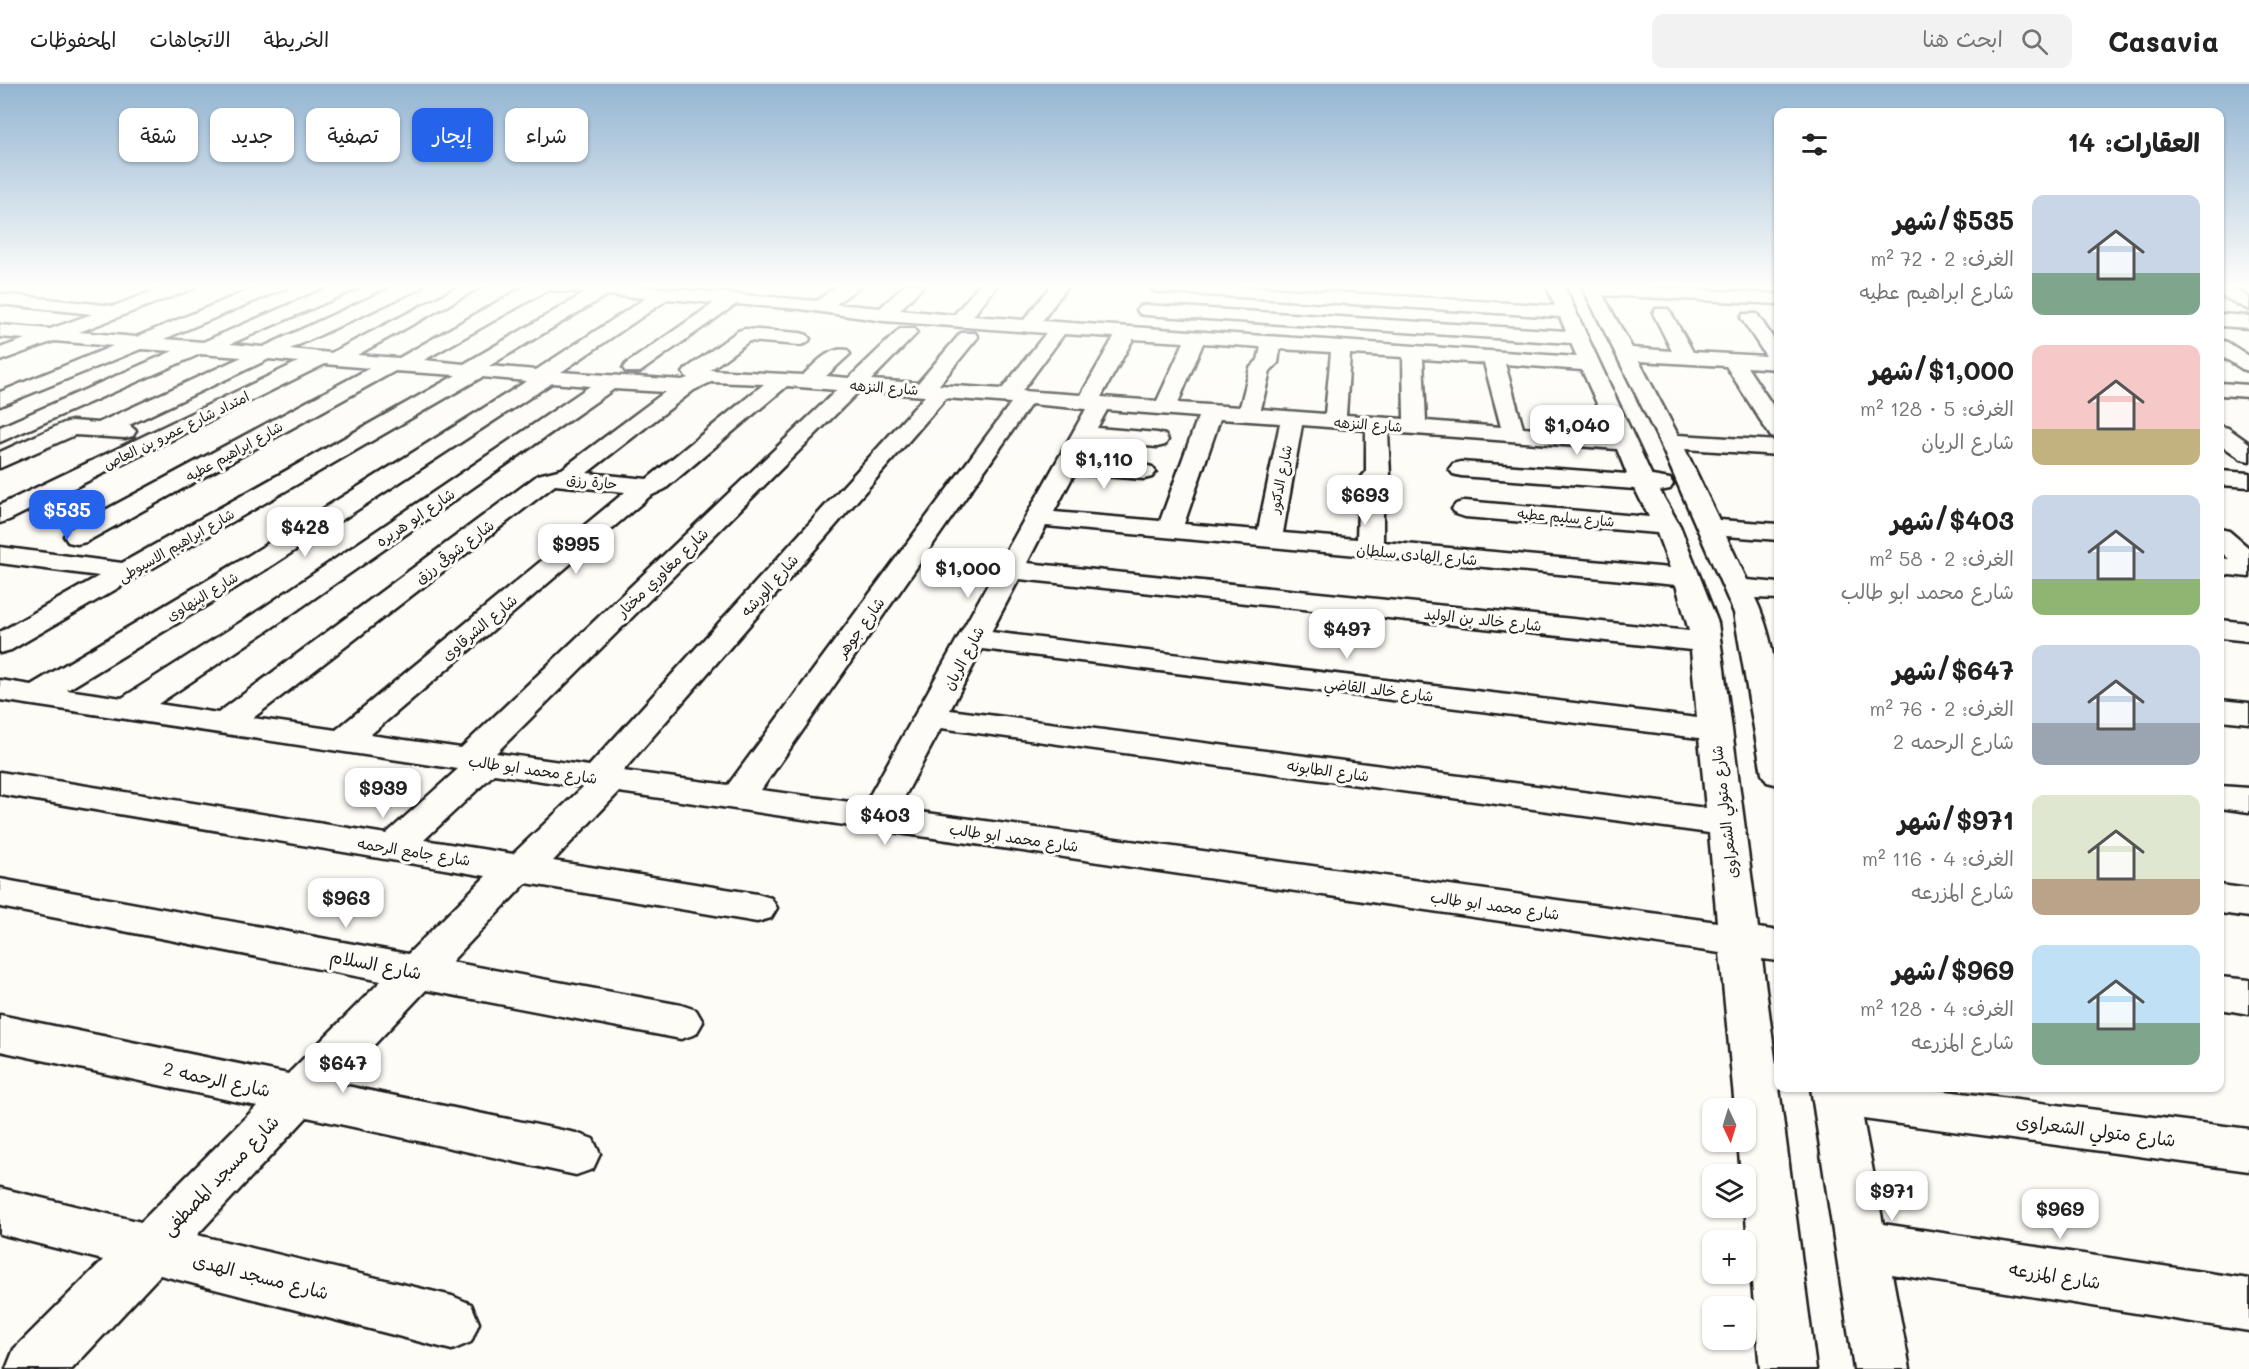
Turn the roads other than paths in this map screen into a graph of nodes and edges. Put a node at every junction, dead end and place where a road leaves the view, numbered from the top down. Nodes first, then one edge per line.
1 (1271, 343) edge
2 (30, 344) edge
3 (136, 344) joint
4 (212, 344) edge
5 (290, 344) edge
6 (358, 344) edge
7 (436, 344) edge
8 (512, 344) edge
9 (590, 344) edge
10 (663, 344) edge
11 (735, 344) edge
12 (794, 344) edge
13 (896, 344) edge
14 (956, 344) edge
15 (1048, 344) edge
16 (1124, 344) edge
17 (1193, 344) edge
18 (1286, 344) edge
19 (1518, 344) edge
20 (1596, 344) edge
21 (1618, 344) edge
22 (1679, 344) edge
23 (2224, 345) edge
24 (2249, 345) edge
25 (1316, 346) joint
26 (1341, 347) junction
27 (2224, 348) edge
28 (198, 350) junction
29 (1413, 352) junction
30 (840, 354) dead end
31 (1627, 354) junction
32 (0, 355) edge
33 (267, 355) junction
34 (1493, 358) junction
35 (1686, 358) junction
36 (326, 360) junction
37 (1731, 360) junction
38 (1774, 362) edge
39 (2249, 365) edge
40 (395, 366) junction
41 (471, 372) junction
42 (620, 372) junction
43 (542, 377) junction
44 (752, 377) junction
45 (696, 378) junction
46 (796, 380) junction
47 (854, 385) junction
48 (2224, 389) edge
49 (932, 391) junction
50 (2249, 391) edge
51 (1016, 397) junction
52 (0, 400) edge
53 (1094, 403) junction
54 (1165, 408) junction
55 (1211, 412) junction
56 (1249, 415) junction
57 (1292, 418) junction
58 (1335, 421) junction
59 (1377, 424) junction
60 (1774, 424) edge
61 (1415, 427) junction
62 (103, 429) junction
63 (1458, 430) junction
64 (1084, 434) junction
65 (0, 435) edge
66 (166, 435) junction
67 (1514, 435) junction
68 (2224, 435) edge
69 (1157, 440) dead end
70 (1670, 441) junction
71 (1627, 443) junction
72 (1774, 448) edge
73 (2249, 454) edge
74 (0, 461) edge
75 (1066, 466) junction
76 (1461, 469) junction
77 (1144, 472) dead end
78 (531, 475) dead end
79 (562, 478) junction
80 (2224, 478) edge
81 (2249, 480) edge
82 (1643, 482) junction
83 (1690, 486) junction
84 (652, 487) junction
85 (0, 495) edge
86 (34, 499) junction
87 (1131, 509) dead end
88 (1043, 510) junction
89 (0, 515) edge
90 (1667, 526) junction
91 (1710, 527) junction
92 (1168, 531) junction
93 (1774, 532) edge
94 (1468, 534) junction
95 (77, 536) dead end
96 (1269, 540) junction
97 (2224, 543) edge
98 (1371, 549) junction
99 (4, 558) edge
100 (2237, 564) edge
101 (1010, 570) junction
102 (128, 572) junction
103 (1688, 578) junction
104 (1737, 588) junction
105 (1774, 591) edge
106 (0, 620) edge
107 (37, 625) junction
108 (2224, 629) edge
109 (2249, 632) edge
110 (972, 639) junction
111 (1705, 642) junction
112 (0, 644) edge
113 (1769, 669) edge
114 (14, 695) edge
115 (128, 709) junction
116 (2224, 710) edge
117 (2249, 713) edge
118 (930, 717) junction
119 (1774, 719) edge
120 (225, 723) junction
121 (1715, 730) junction
122 (343, 741) junction
123 (478, 761) junction
124 (604, 779) junction
125 (0, 783) edge
126 (738, 797) junction
127 (2224, 797) edge
128 (2249, 800) edge
129 (876, 817) junction
130 (1726, 823) junction
131 (393, 848) junction
132 (520, 868) junction
133 (0, 893) edge
134 (2224, 900) edge
135 (2249, 903) edge
136 (757, 908) dead end
137 (1739, 940) junction
138 (1774, 945) edge
139 (416, 972) junction
140 (2224, 994) edge
141 (2249, 997) edge
142 (681, 1022) dead end
143 (0, 1033) edge
144 (1835, 1092) edge
145 (297, 1096) junction
146 (2249, 1150) edge
147 (576, 1154) dead end
148 (0, 1211) edge
149 (1861, 1245) junction
150 (150, 1248) junction
151 (2249, 1305) edge
152 (452, 1323) dead end
153 (34, 1369) edge
154 (1788, 1369) edge
155 (1882, 1369) edge

1 - 56 street
2 - 32 street
3 - 28 street, شارع النزهه
3 - 52 street
4 - 28 street
5 - 33 street
6 - 36 street, امتداد شارع عمرو بن العاص
7 - 40 street, شارع ابراهيم عطيه
8 - 41 street, شارع ابراهيم الاسيوطى
9 - 43 street, شارع البنهاوى
10 - 42 street, شارع ابو هريره
11 - 45 street, شارع شوقى رزق
12 - 44 street
13 - 47 street, شارع مغاوري مختار
14 - 49 street, شارع الورشه
15 - 51 street, شارع جوهر
16 - 53 street
17 - 54 street
18 - 25 street
19 - 34 street
20 - 71 street, شارع متولي الشعراوى
21 - 31 street
22 - 35 street
23 - 24 street
25 - 26 street
26 - 29 street
26 - 58 street
27 - 39 street
28 - 33 street, شارع النزهه
28 - 65 street
29 - 34 street
29 - 61 street
30 - 46 street, شارع الشرقاوى
31 - 35 street
31 - 70 street
33 - 36 street, شارع النزهه
33 - 62 street
34 - 67 street
35 - 37 street
36 - 40 street, شارع النزهه
36 - 66 street, امتداد شارع عمرو بن العاص
37 - 38 street
37 - 60 street
40 - 41 street, شارع النزهه
40 - 95 street, شارع ابراهيم عطيه
41 - 43 street, شارع النزهه
41 - 102 street, شارع ابراهيم الاسيوطى
42 - 43 street, شارع النزهه
42 - 45 street, شارع النزهه
42 - 115 street, شارع ابو هريره
43 - 114 street, شارع البنهاوى
44 - 45 street, شارع النزهه
44 - 46 street, شارع النزهه
45 - 79 street, شارع شوقى رزق
46 - 47 street, شارع النزهه
46 - 84 street, شارع الشرقاوى
47 - 49 street, شارع النزهه
47 - 123 street, شارع مغاوري مختار
48 - 50 street
49 - 51 street, شارع النزهه
49 - 124 street, شارع الورشه
51 - 53 street, شارع النزهه
51 - 126 street, شارع جوهر
53 - 54 street, شارع النزهه
53 - 64 street, شارع الريان
54 - 55 street, شارع النزهه
55 - 56 street, شارع النزهه
55 - 92 street
56 - 57 street, شارع النزهه
57 - 58 street, شارع النزهه
57 - 96 street, شارع الدكتور
58 - 59 street, شارع النزهه
59 - 61 street, شارع النزهه
59 - 98 street
61 - 63 street, شارع النزهه
62 - 66 street
62 - 74 street
63 - 67 street, شارع النزهه
63 - 76 street
64 - 69 street
64 - 75 street, شارع الريان
66 - 86 street, امتداد شارع عمرو بن العاص
67 - 71 street, شارع النزهه
68 - 73 street
70 - 72 street
70 - 83 street
71 - 82 street, شارع متولي الشعراوى
75 - 77 street
75 - 88 street, شارع الريان
76 - 82 street
76 - 94 street
78 - 79 street, حارة رزق
79 - 84 street, حارة رزق
79 - 120 street, شارع شوقى رزق
80 - 81 street
82 - 83 street
82 - 90 street, شارع متولي الشعراوى
83 - 91 street
84 - 122 street, شارع الشرقاوى
85 - 86 street
86 - 89 street, امتداد شارع عمرو بن العاص
87 - 88 street
88 - 92 street, شارع الهادى سلطان
88 - 101 street, شارع الريان
90 - 94 street, شارع سليم عطيه
90 - 103 street, شارع متولي الشعراوى
91 - 93 street
91 - 104 street
92 - 96 street, شارع الهادى سلطان
94 - 98 street, شارع الهادى سلطان
94 - 103 street, شارع الهادى سلطان
96 - 98 street, شارع الهادى سلطان
97 - 100 street
99 - 102 street
101 - 110 street, شارع الريان
101 - 111 street, شارع خالد بن الوليد
102 - 107 street, شارع ابراهيم الاسيوطى
103 - 111 street, شارع متولي الشعراوى
104 - 105 street
104 - 113 street
106 - 107 street
107 - 112 street, شارع ابراهيم الاسيوطى
108 - 109 street
110 - 118 street, شارع الريان
110 - 121 street, شارع خالد القاضي
111 - 121 street, شارع متولي الشعراوى
113 - 119 street
114 - 115 street, شارع محمد ابو طالب
115 - 120 street, شارع محمد ابو طالب
116 - 117 street
118 - 129 street, شارع الريان
118 - 130 street, شارع الطابونه
120 - 122 street, شارع محمد ابو طالب
121 - 130 street, شارع متولي الشعراوى
122 - 123 street, شارع محمد ابو طالب
123 - 124 street, شارع محمد ابو طالب
123 - 131 street, شارع مغاوري مختار
124 - 126 street, شارع محمد ابو طالب
124 - 132 street, شارع مسجد المصطفى
125 - 131 street, شارع جامع الرحمه
126 - 129 street, شارع محمد ابو طالب
127 - 128 street
129 - 137 street, شارع محمد ابو طالب
130 - 137 street, شارع متولي الشعراوى
131 - 132 street, شارع جامع الرحمه
132 - 136 street, شارع جامع الرحمه
132 - 139 street, شارع مسجد المصطفى
133 - 139 street, شارع السلام
134 - 135 street
137 - 138 street, شارع محمد ابو طالب
137 - 154 street, شارع متولي الشعراوى
139 - 142 street, شارع السلام
139 - 145 street, شارع مسجد المصطفى
140 - 141 street
143 - 145 street, شارع الرحمه 2
144 - 146 street, شارع متولي الشعراوى
144 - 149 street, شارع متولي الشعراوى
145 - 147 street, شارع الرحمه 2
145 - 150 street, شارع مسجد المصطفى
148 - 150 street, شارع مسجد الهدى
149 - 151 street, شارع المزرعه
149 - 155 street, شارع متولي الشعراوى
150 - 152 street, شارع مسجد الهدى
150 - 153 street, شارع مسجد المصطفى

